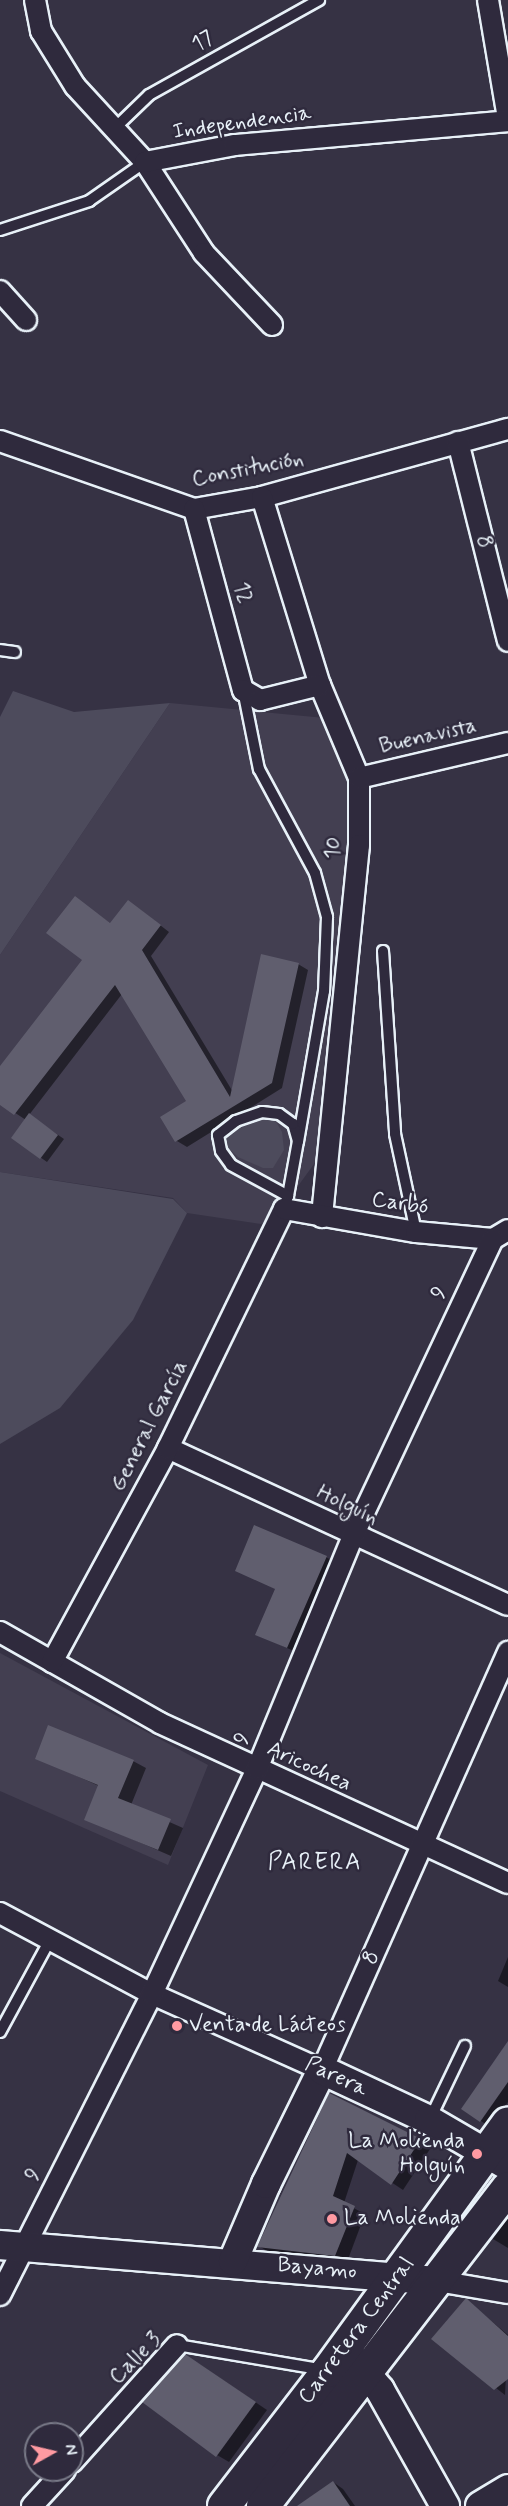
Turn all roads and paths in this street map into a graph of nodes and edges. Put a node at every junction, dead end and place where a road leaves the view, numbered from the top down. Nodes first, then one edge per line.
1 (35, 0) edge
2 (319, 0) edge
3 (488, 0) edge
4 (508, 119) edge
5 (115, 128) junction
6 (145, 162) junction
7 (0, 230) edge
8 (0, 291) edge
9 (26, 320) dead end
10 (272, 325) dead end
11 (508, 429) edge
12 (0, 441) edge
13 (458, 442) junction
14 (262, 496) junction
15 (194, 509) junction
16 (508, 641) edge
17 (0, 650) edge
18 (15, 651) dead end
19 (320, 685) junction
20 (243, 690) junction
21 (508, 743) edge
22 (360, 778) junction
23 (383, 951) dead end
24 (298, 1141) junction
25 (286, 1203) junction
26 (322, 1217) junction
27 (416, 1232) junction
28 (500, 1235) edge
29 (168, 1448) junction
30 (353, 1536) junction
31 (508, 1605) edge
32 (0, 1632) edge
33 (508, 1652) edge
34 (52, 1662) junction
35 (257, 1769) junction
36 (423, 1846) junction
37 (508, 1883) edge
38 (0, 1914) edge
39 (50, 1940) junction
40 (152, 1994) junction
41 (0, 2032) edge
42 (465, 2046) dead end
43 (322, 2070) junction
44 (429, 2120) junction
45 (508, 2123) edge
46 (498, 2158) edge
47 (508, 2188) edge
48 (12, 2248) edge
49 (233, 2261) junction
50 (398, 2276) junction
51 (438, 2281) junction
52 (508, 2293) edge
53 (0, 2295) edge
54 (177, 2345) joint
55 (336, 2360) junction
56 (369, 2373) junction
57 (84, 2449) edge
58 (54, 2482) edge
59 (508, 2489) edge
60 (268, 2504) edge
61 (32, 2506) edge
62 (224, 2506) edge
63 (445, 2506) edge
64 (480, 2506) edge

1 - 5 street
2 - 5 lane, 17
3 - 4 street
4 - 6 street, Independencia
5 - 6 street
6 - 7 lane, Independencia
6 - 10 street
8 - 9 street
11 - 13 street, Constitución
12 - 15 street, Constitución
13 - 14 street, Constitución
13 - 16 street, 8
14 - 15 street, Constitución
14 - 19 street, 10
15 - 20 street, 12
17 - 18 lane
19 - 20 street
19 - 22 street, 10
20 - 24 lane
21 - 22 street, Buenavista
22 - 26 street, 10
23 - 27 lane
24 - 25 lane
24 - 25 lane
25 - 26 street, Carbó
25 - 29 street, General García
26 - 27 street, Carbó
27 - 28 street, Carbó
28 - 30 street, 9
29 - 30 street, Holguín
29 - 34 street, General García
30 - 31 street, Holguín
30 - 35 street, 9
32 - 34 street, Aricochea
33 - 36 street, 8
34 - 35 street, Aricochea
35 - 36 street, Aricochea
35 - 40 street, 9
36 - 37 street, Aricochea
36 - 43 street, 8
38 - 39 street, Parera
39 - 40 street, Parera
39 - 41 lane
40 - 43 street, Parera
40 - 48 street, 9
42 - 44 lane
43 - 44 street, Parera
43 - 49 street, 8
44 - 46 street, Parera
45 - 46 main road, Carretera Central
46 - 50 main road, Carretera Central
47 - 51 main road, Carretera Central
48 - 49 street, Bayamo
48 - 53 street, 9
49 - 50 street, Bayamo
50 - 51 street, Bayamo
50 - 55 main road, Carretera Central
51 - 52 street, Bayamo
51 - 56 main road, Carretera Central
54 - 55 lane, Calle 3
54 - 57 street, Calle 3
55 - 56 street
55 - 62 main road, Carretera Central
56 - 60 main road, Carretera Central
56 - 63 street
58 - 61 street
59 - 64 street

